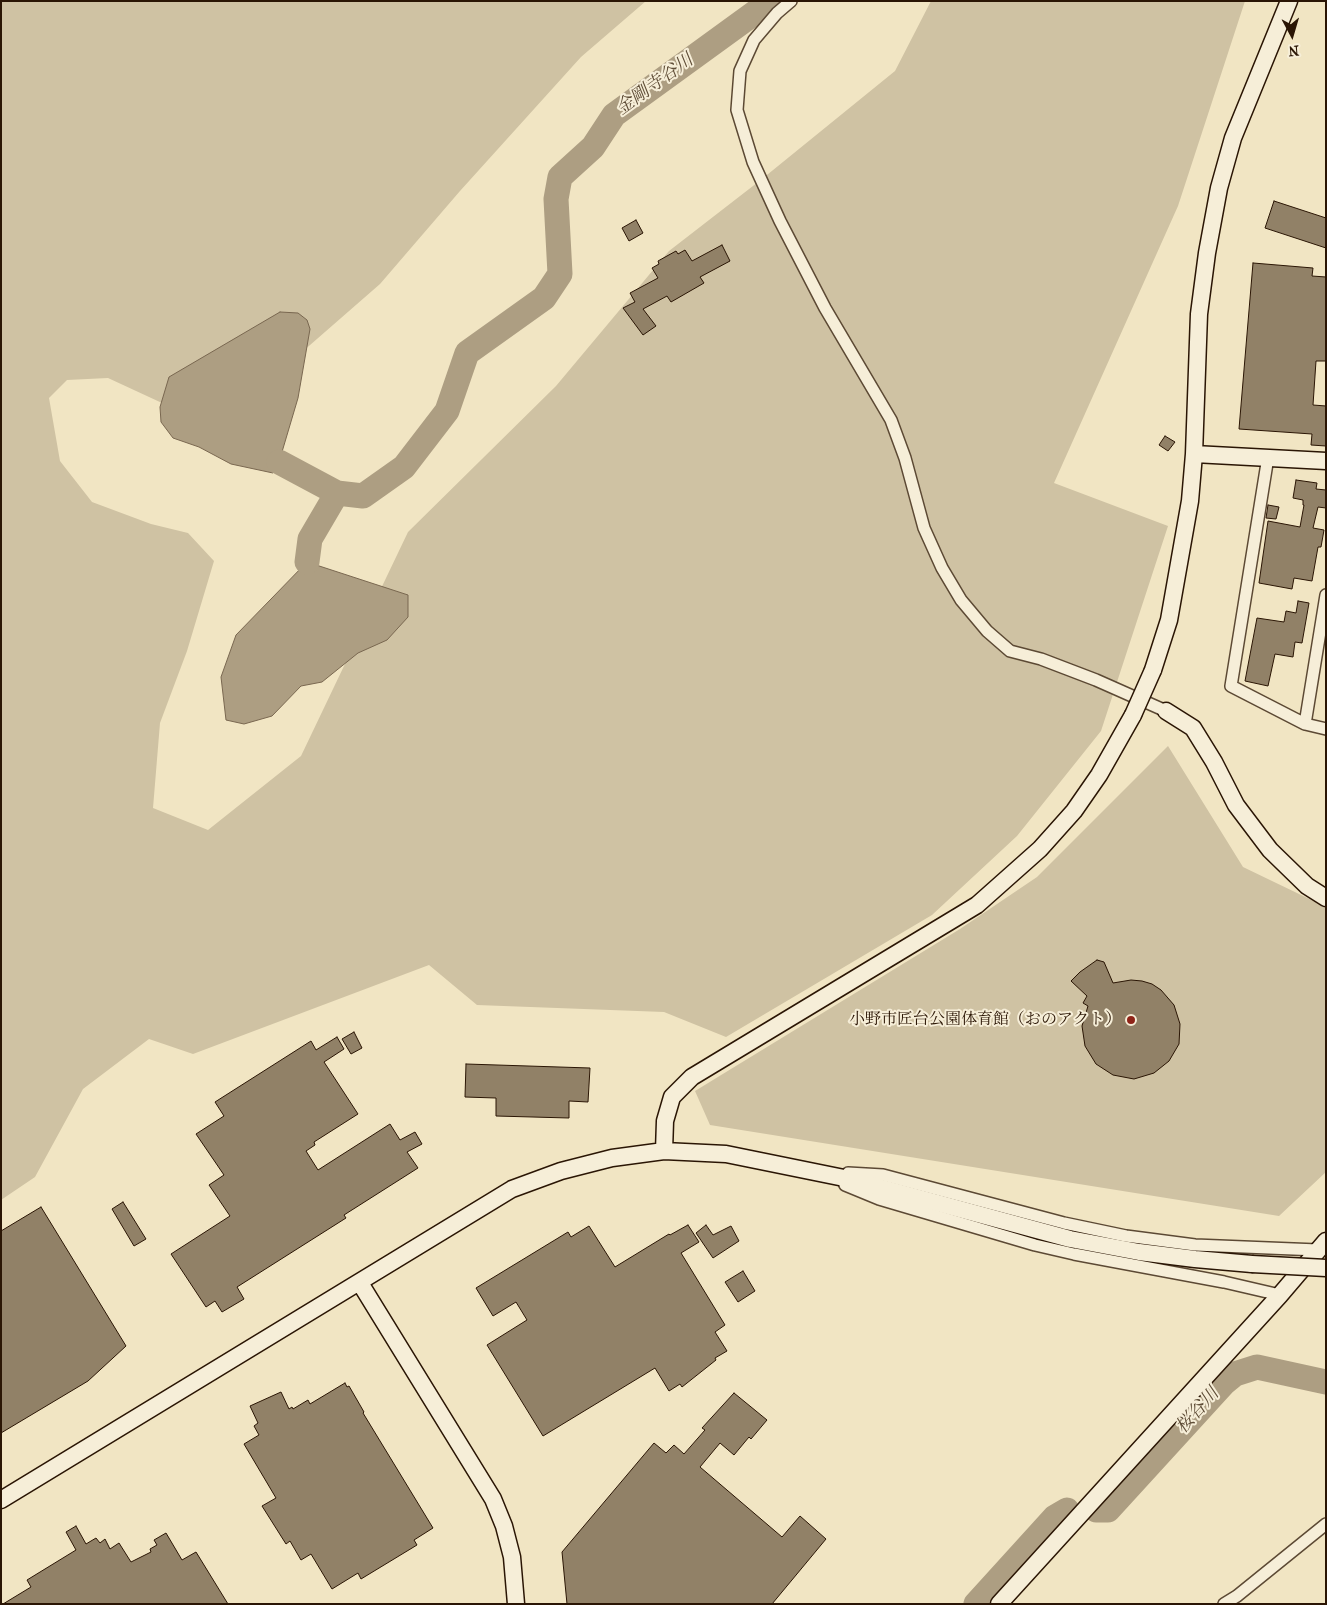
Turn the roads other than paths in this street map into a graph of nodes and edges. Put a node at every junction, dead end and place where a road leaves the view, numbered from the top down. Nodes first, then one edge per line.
1 (791, 1) edge
2 (1288, 1) edge
3 (1194, 454) junction
4 (1268, 457) junction
5 (1326, 461) edge
6 (1326, 595) edge
7 (1166, 711) joint
8 (1305, 724) junction
9 (1326, 729) edge
10 (1326, 898) edge
11 (664, 1151) junction
12 (816, 1172) junction
13 (1322, 1246) edge
14 (1326, 1268) edge
15 (360, 1283) junction
16 (1280, 1295) junction
17 (1, 1500) edge
18 (1326, 1524) edge
19 (516, 1604) edge
20 (999, 1604) edge
21 (1224, 1604) edge

1 - 7 street
2 - 3 street
3 - 4 street
3 - 11 street, bridge
4 - 5 street
4 - 8 street
6 - 8 street
7 - 10 street
8 - 9 street
11 - 12 street
11 - 15 street
12 - 13 street
12 - 14 street, bridge
12 - 16 street
13 - 16 street
15 - 17 street
15 - 19 street
16 - 20 street
18 - 21 street

